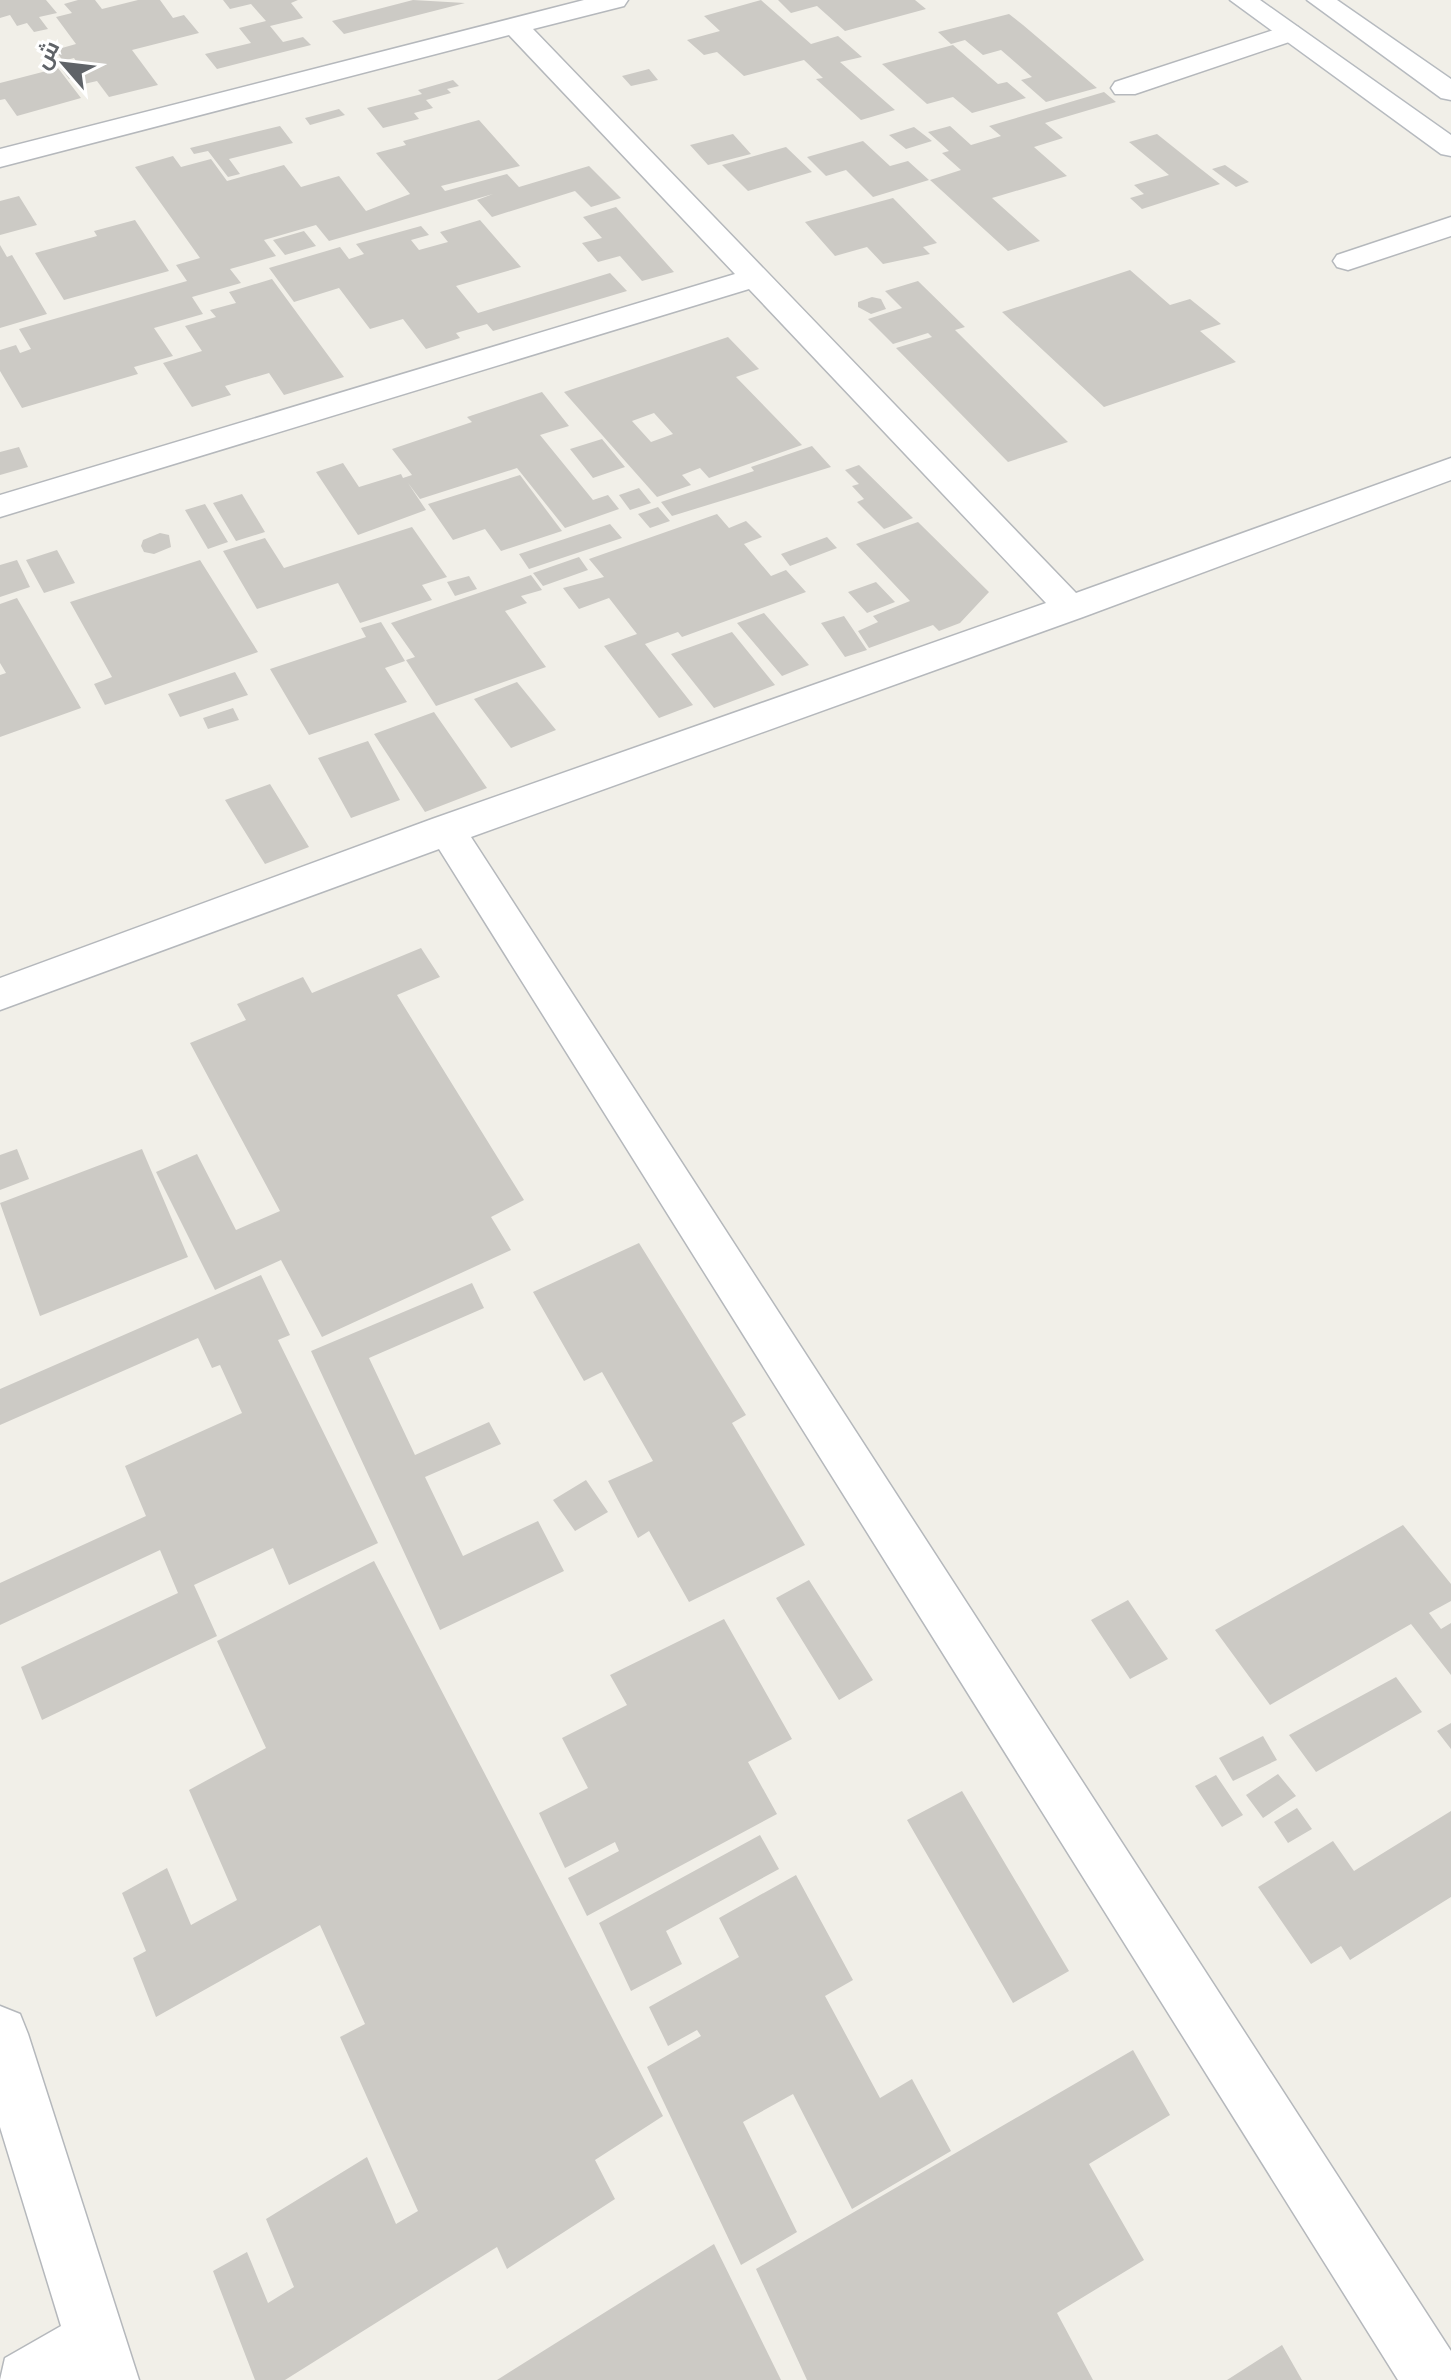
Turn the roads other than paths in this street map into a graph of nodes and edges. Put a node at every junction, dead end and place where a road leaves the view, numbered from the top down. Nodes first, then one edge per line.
1 (615, 0) edge
2 (1243, 0) edge
3 (1320, 0) edge
4 (515, 26) junction
5 (1289, 33) junction
6 (1125, 88) dead end
7 (1451, 92) edge
8 (1451, 148) edge
9 (0, 158) edge
10 (1451, 226) edge
11 (1348, 261) dead end
12 (755, 278) junction
13 (1451, 468) edge
14 (0, 506) edge
15 (1071, 609) junction
16 (446, 829) junction
17 (0, 994) edge
18 (0, 2034) edge
19 (102, 2360) edge
20 (27, 2380) edge
21 (1434, 2380) edge

1 - 4 street
2 - 5 street
3 - 7 street
4 - 9 street
4 - 12 street
5 - 6 street
5 - 8 street
10 - 11 street
12 - 14 street
12 - 15 street
13 - 15 street
15 - 16 street
16 - 17 street
16 - 21 street
18 - 19 street
19 - 20 street

